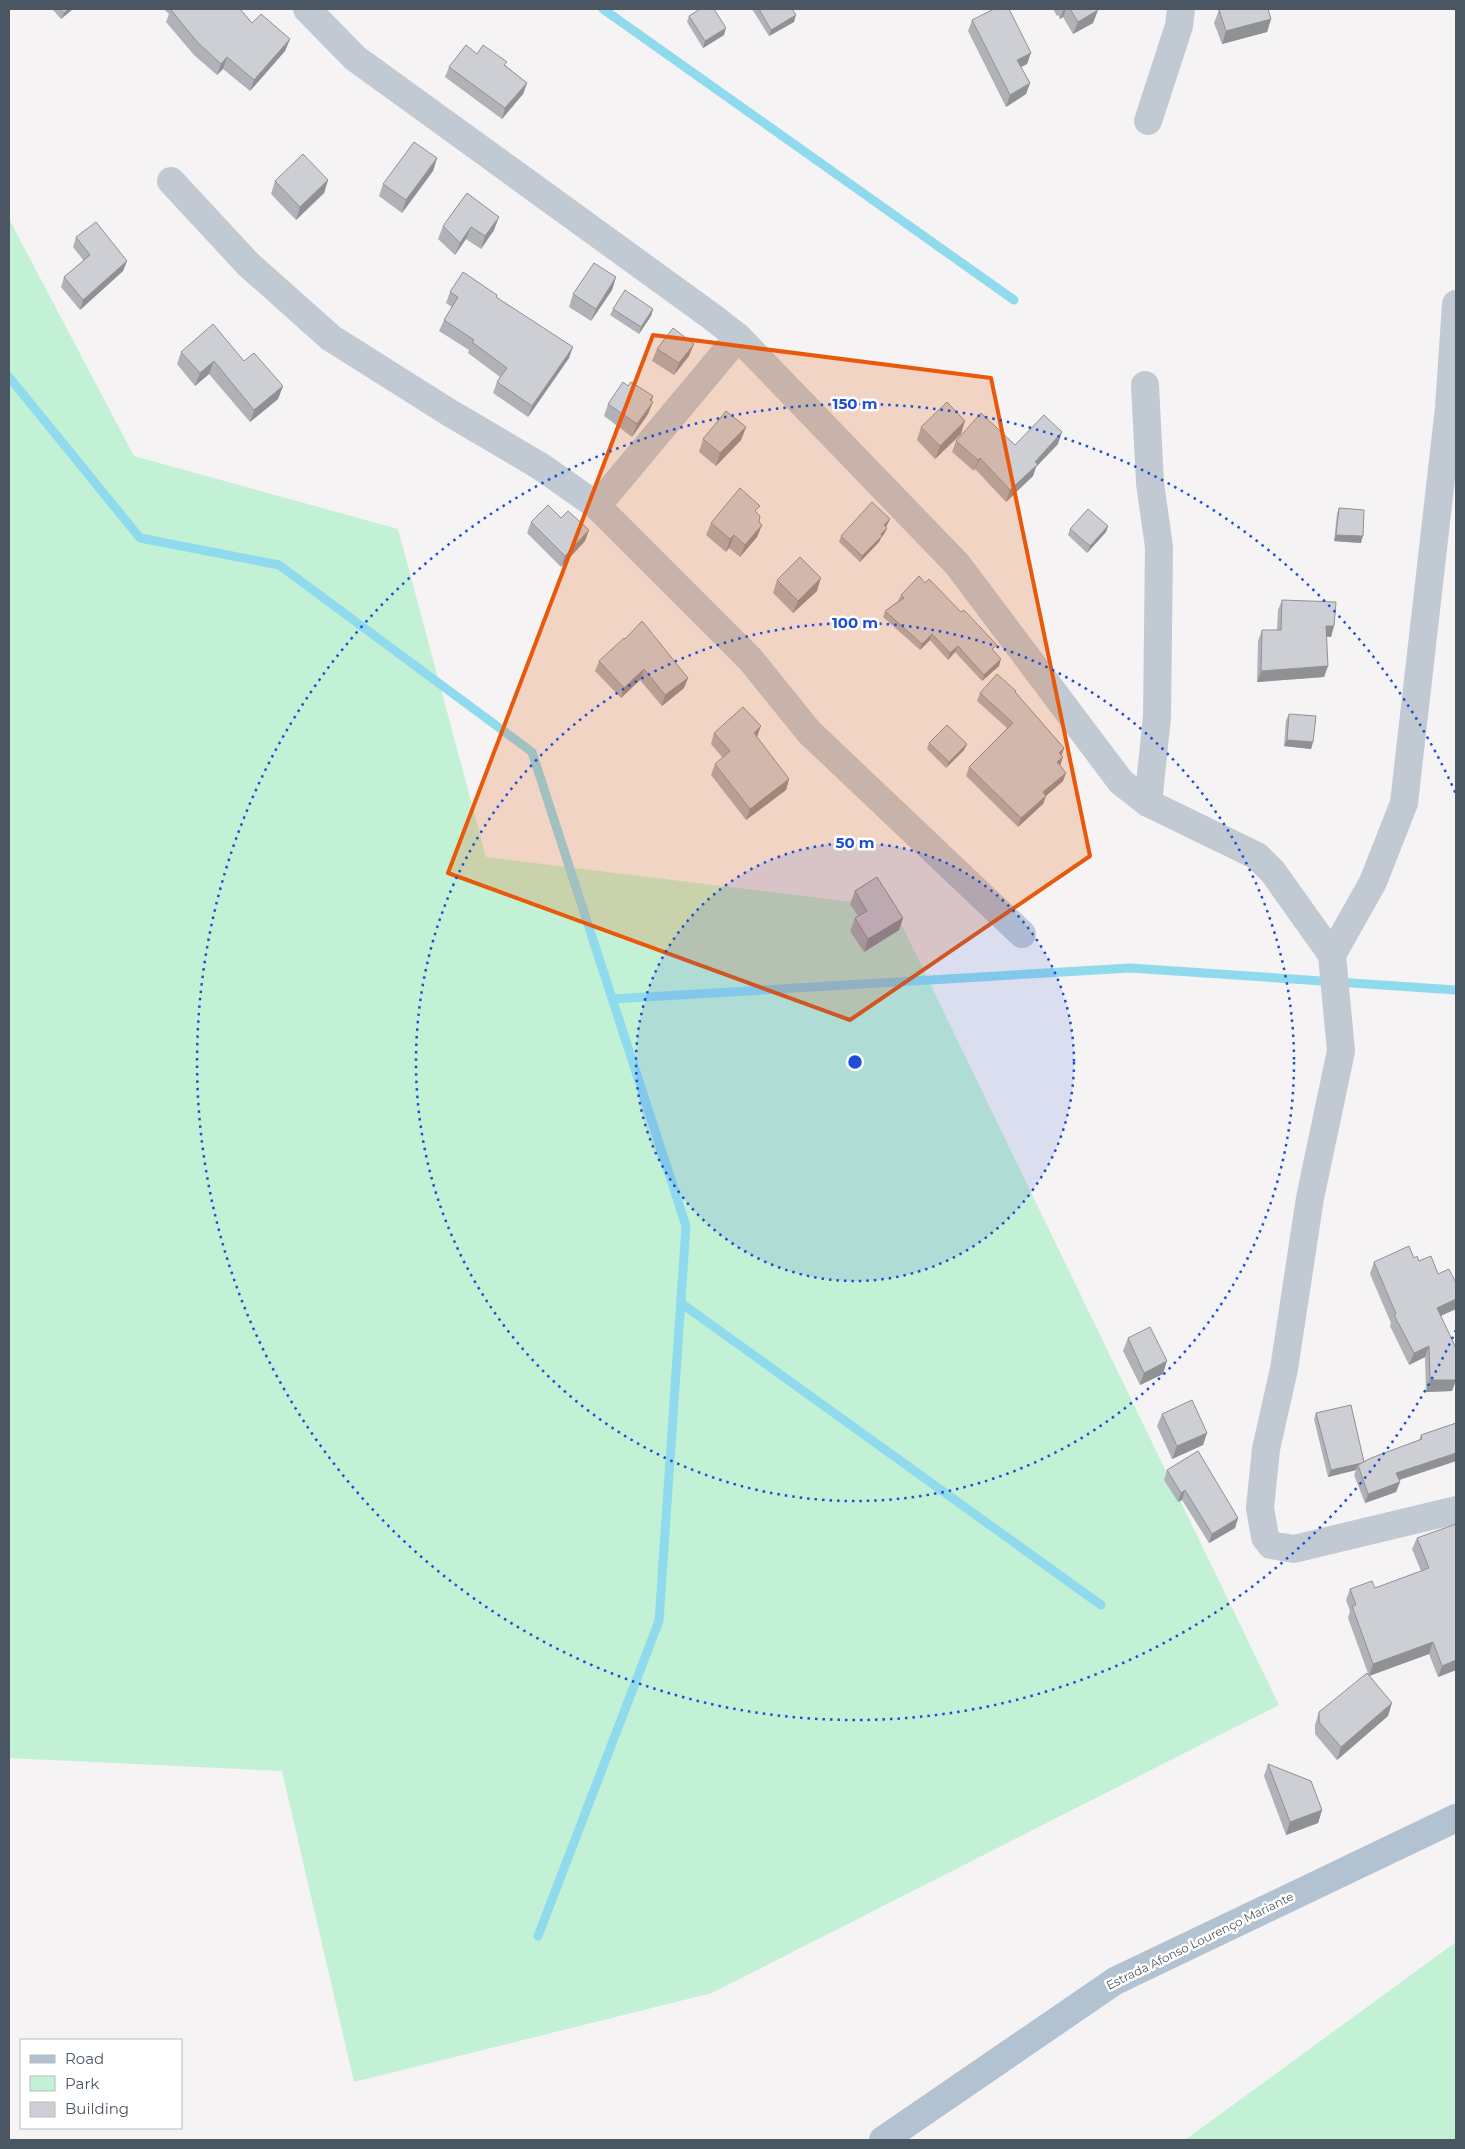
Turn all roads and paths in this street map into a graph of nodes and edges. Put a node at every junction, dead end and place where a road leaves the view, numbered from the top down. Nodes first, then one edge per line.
1 (307, 9) edge
2 (1181, 9) edge
3 (1148, 121) dead end
4 (171, 180) dead end
5 (1456, 304) edge
6 (738, 338) junction
7 (1145, 385) dead end
8 (597, 506) junction
9 (1148, 804) junction
10 (1022, 934) dead end
11 (1332, 955) junction
12 (1456, 1510) edge
13 (1456, 1818) edge
14 (882, 2140) edge

1 - 6 street
2 - 3 street
4 - 8 street
5 - 11 street
6 - 8 street
6 - 9 street
7 - 9 street
8 - 10 street
9 - 11 street
11 - 12 street
13 - 14 main road, Estrada Afonso Lourenço Mariante

